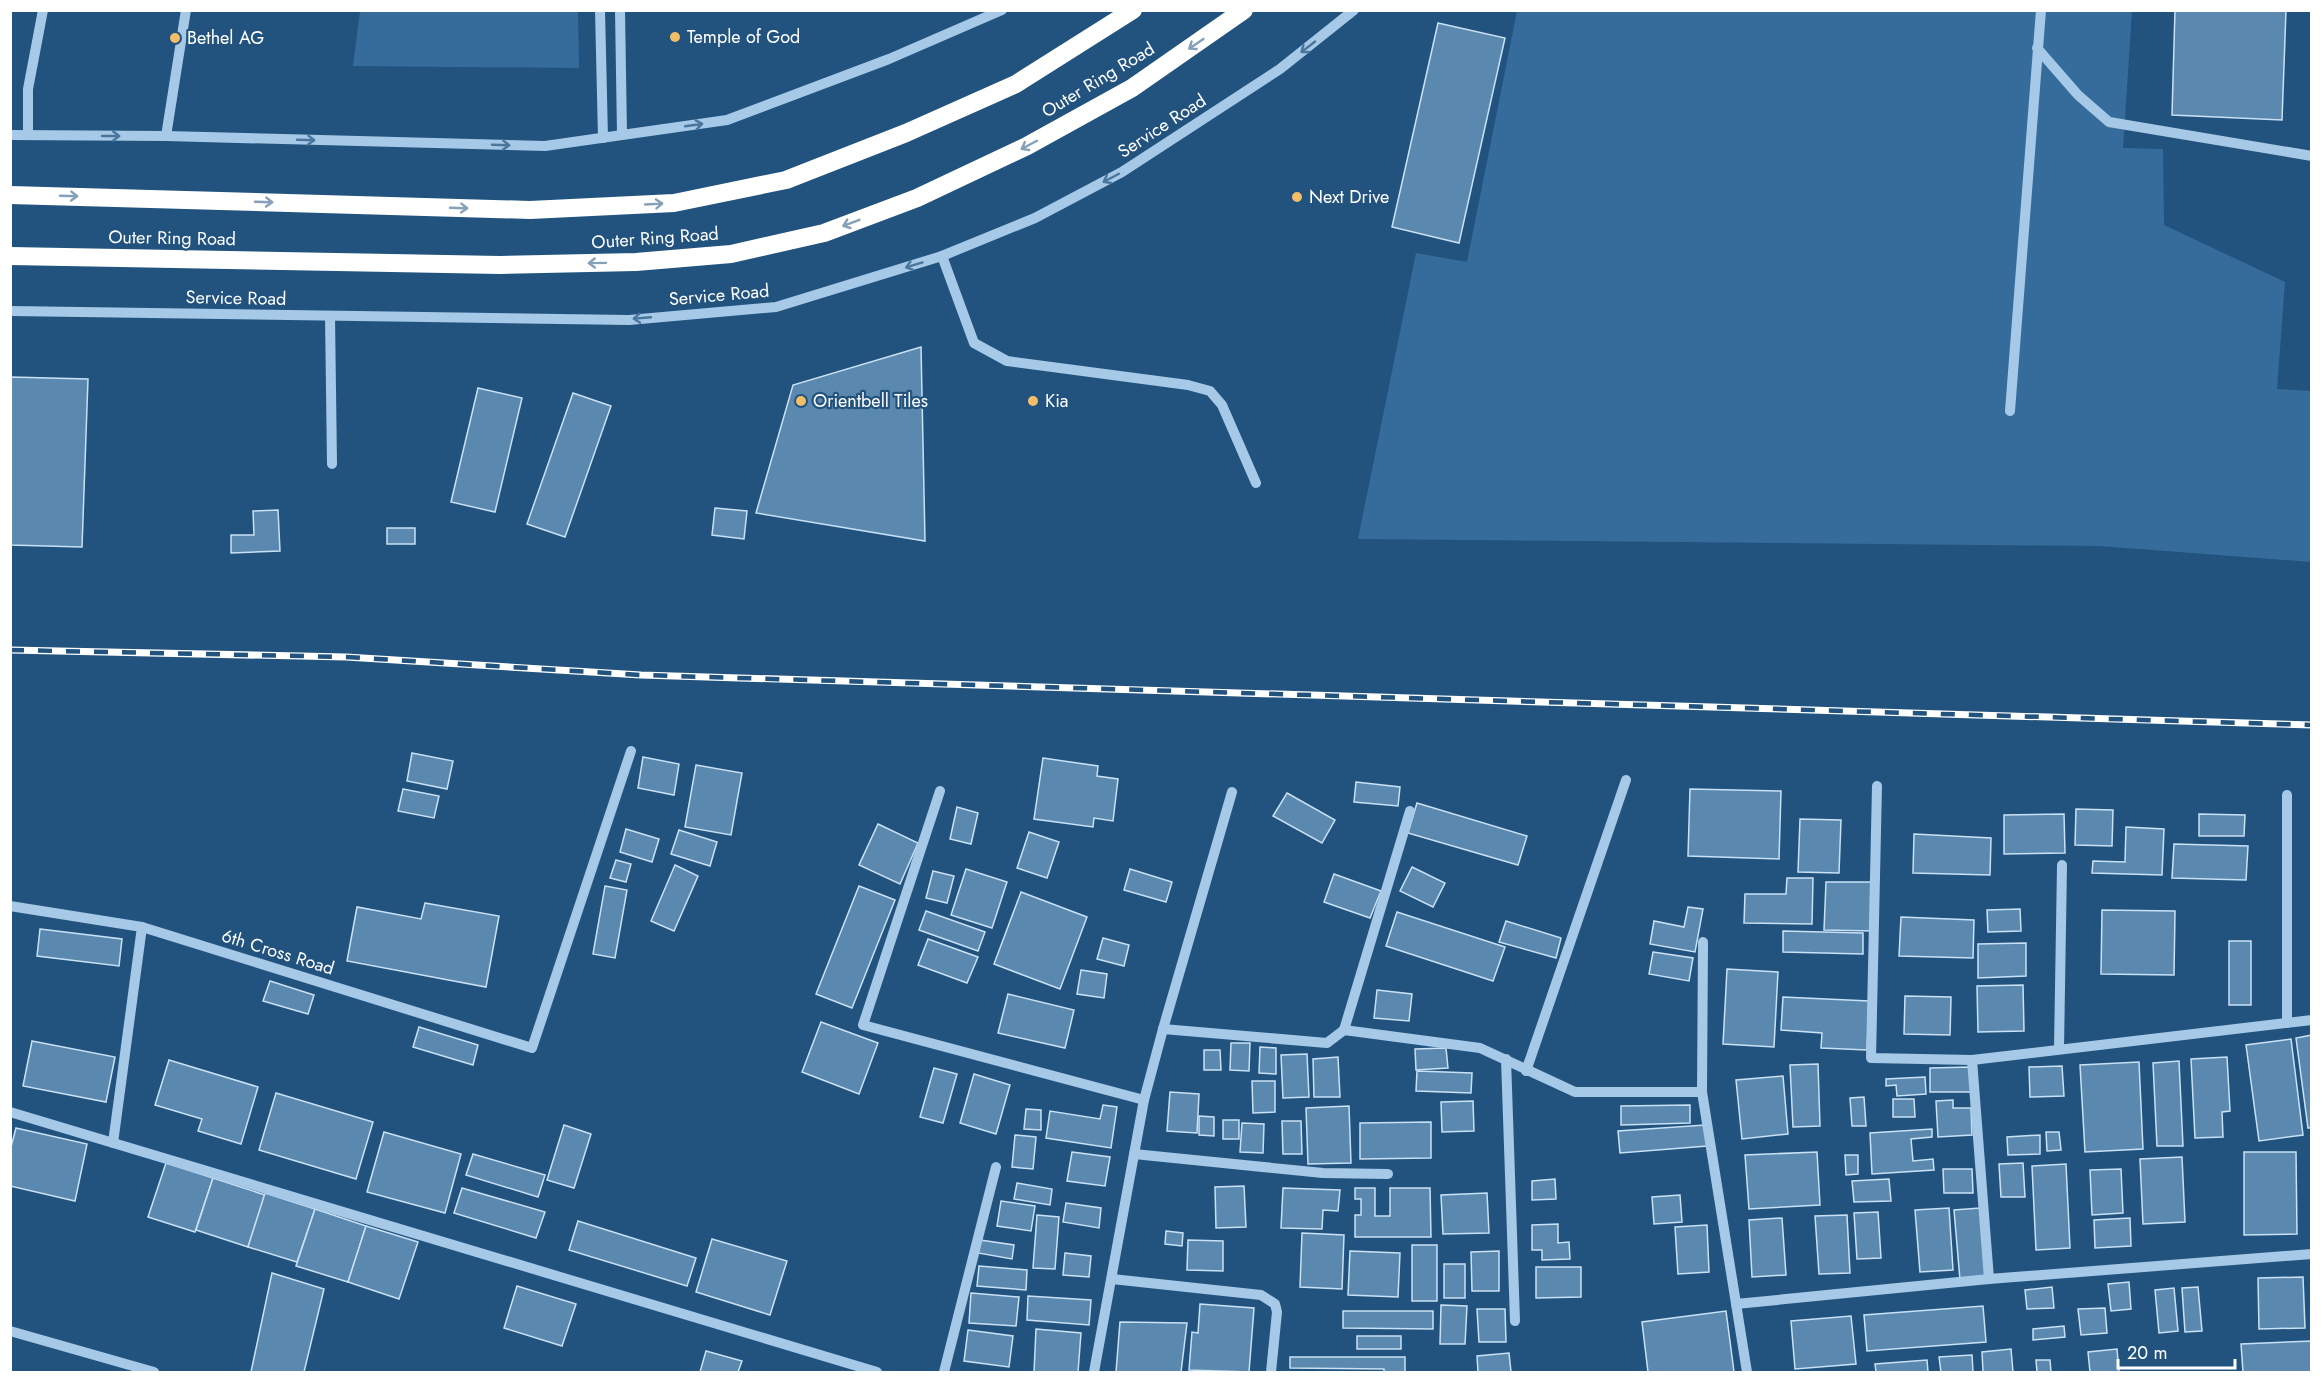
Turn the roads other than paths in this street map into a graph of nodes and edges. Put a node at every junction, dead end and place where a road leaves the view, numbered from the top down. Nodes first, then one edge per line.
1 (43, 10) edge
2 (186, 10) edge
3 (600, 10) edge
4 (620, 10) edge
5 (1002, 10) edge
6 (1133, 10) edge
7 (1244, 10) edge
8 (1354, 10) edge
9 (2041, 10) edge
10 (2037, 48) junction
11 (10, 135) edge
12 (28, 135) junction
13 (622, 135) junction
14 (166, 136) junction
15 (603, 138) junction
16 (2312, 156) edge
17 (10, 195) edge
18 (10, 255) edge
19 (942, 256) junction
20 (10, 311) edge
21 (330, 316) junction
22 (2010, 411) dead end
23 (332, 464) dead end
24 (1256, 483) dead end
25 (631, 751) dead end
26 (1626, 780) dead end
27 (1877, 786) dead end
28 (940, 791) dead end
29 (1232, 792) dead end
30 (2288, 795) dead end
31 (1410, 811) dead end
32 (2062, 865) dead end
33 (10, 906) edge
34 (142, 927) junction
35 (1703, 942) dead end
36 (2312, 1020) edge
37 (2287, 1023) junction
38 (1163, 1029) junction
39 (1344, 1030) junction
40 (2059, 1049) junction
41 (1506, 1059) junction
42 (1972, 1060) junction
43 (1526, 1071) junction
44 (1702, 1092) junction
45 (1144, 1100) junction
46 (10, 1112) edge
47 (113, 1143) junction
48 (1134, 1154) junction
49 (996, 1167) dead end
50 (1388, 1174) dead end
51 (2312, 1254) edge
52 (1112, 1279) junction
53 (1989, 1279) junction
54 (1736, 1304) junction
55 (1515, 1321) dead end
56 (10, 1331) edge
57 (154, 1372) edge
58 (877, 1372) edge
59 (944, 1372) edge
60 (1094, 1372) edge
61 (1271, 1372) edge
62 (1747, 1372) edge

1 - 12 street
2 - 14 street
3 - 15 street
4 - 13 street
13 -> 5 street
17 -> 6 highway, Outer Ring Road
7 -> 18 highway, Outer Ring Road
8 -> 19 street, Service Road
9 - 10 street
10 - 16 street
10 - 22 street
11 - 12 street
12 -> 14 street
13 - 15 street
14 -> 15 street
19 -> 21 street, Service Road
19 - 24 street
20 - 21 street, Service Road
21 - 23 street
25 - 34 street, 6th Cross Road
26 - 43 street
27 - 42 street
28 - 45 street
29 - 38 street
30 - 37 street
31 - 39 street
32 - 40 street
33 - 34 street, 6th Cross Road
34 - 47 street
35 - 44 street
36 - 37 street
37 - 40 street
38 - 39 street
38 - 45 street
39 - 41 street
40 - 42 street
41 - 43 street
41 - 55 street
42 - 53 street
43 - 44 street
44 - 54 street
45 - 48 street
46 - 47 street
47 - 58 street
48 - 50 street
48 - 52 street
49 - 59 street
51 - 53 street
52 - 60 street
52 - 61 street
53 - 54 street
54 - 62 street
56 - 57 street

